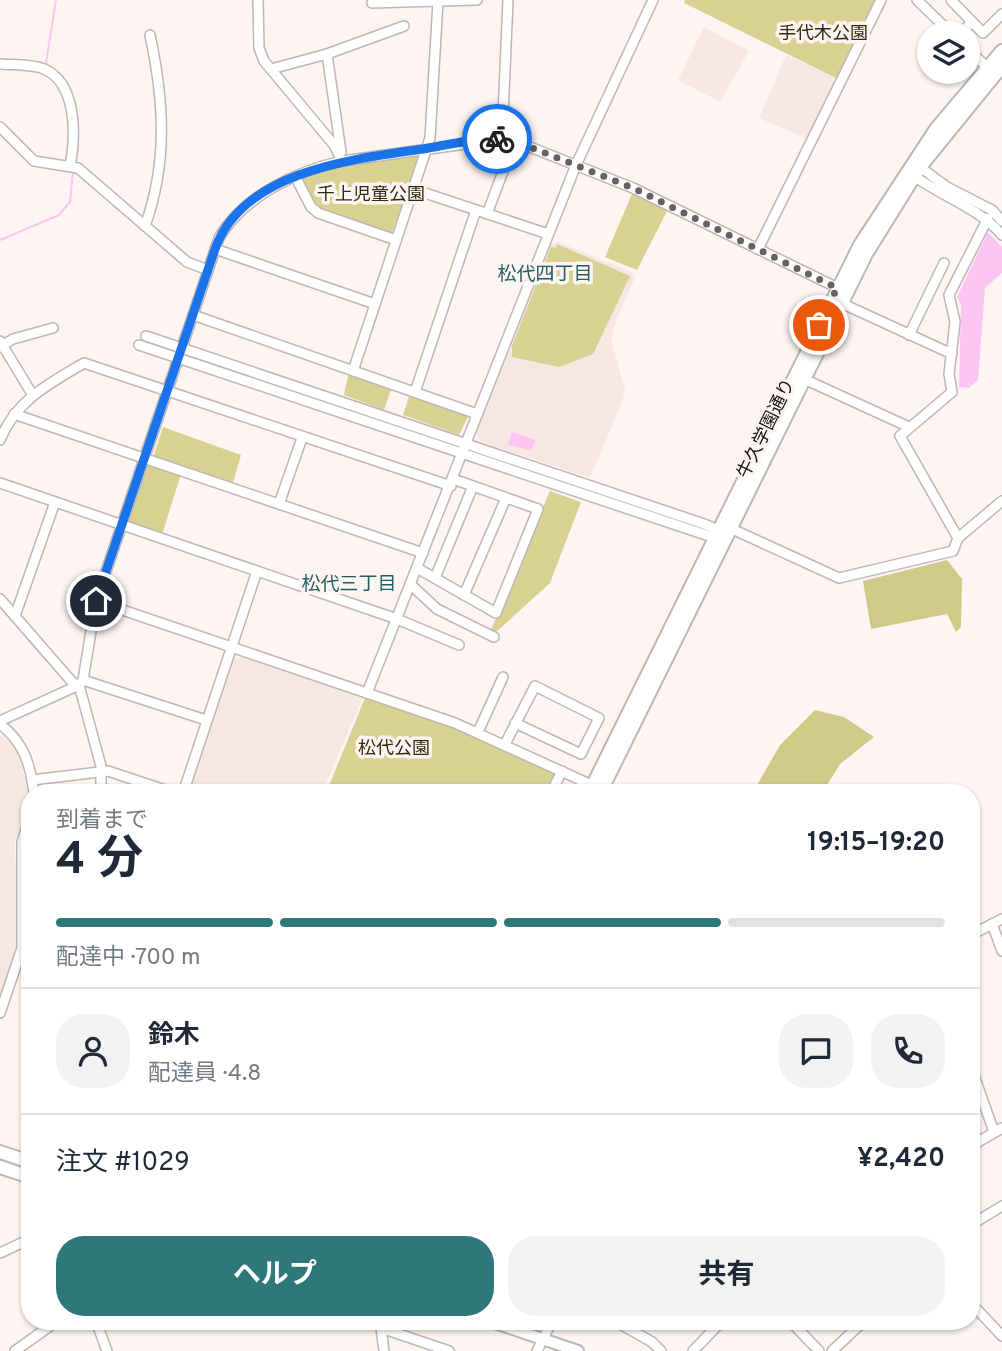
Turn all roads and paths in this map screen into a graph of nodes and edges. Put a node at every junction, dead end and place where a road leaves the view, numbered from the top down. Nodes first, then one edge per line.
1 (258, 0) edge
2 (477, 0) edge
3 (508, 0) edge
4 (653, 0) edge
5 (881, 0) edge
6 (917, 0) edge
7 (951, 0) edge
8 (438, 1) edge
9 (372, 3) dead end
10 (1002, 14) edge
11 (939, 21) edge
12 (971, 21) edge
13 (404, 26) dead end
14 (980, 31) edge
15 (150, 35) dead end
16 (1002, 51) edge
17 (327, 54) junction
18 (980, 58) edge
19 (0, 64) edge
20 (271, 69) junction
21 (994, 69) edge
22 (0, 127) edge
23 (502, 139) junction
24 (514, 142) junction
25 (426, 148) junction
26 (342, 161) junction
27 (70, 165) junction
28 (576, 165) junction
29 (917, 172) junction
30 (296, 177) junction
31 (413, 189) junction
32 (476, 211) junction
33 (486, 214) junction
34 (988, 218) junction
35 (1002, 221) edge
36 (145, 226) junction
37 (548, 234) junction
38 (1002, 235) edge
39 (396, 240) junction
40 (215, 249) junction
41 (758, 249) junction
42 (944, 263) dead end
43 (208, 270) junction
44 (842, 294) junction
45 (375, 303) junction
46 (193, 315) junction
47 (53, 328) dead end
48 (909, 335) junction
49 (146, 336) dead end
50 (1, 344) edge
51 (139, 345) dead end
52 (180, 353) junction
53 (952, 354) junction
54 (353, 371) junction
55 (804, 379) junction
56 (167, 390) junction
57 (415, 392) junction
58 (32, 394) junction
59 (14, 414) junction
60 (477, 414) junction
61 (3, 428) edge
62 (909, 428) junction
63 (302, 438) junction
64 (0, 440) edge
65 (463, 449) junction
66 (144, 458) junction
67 (452, 482) junction
68 (0, 483) edge
69 (473, 486) junction
70 (506, 498) junction
71 (1002, 501) edge
72 (55, 502) junction
73 (279, 504) junction
74 (122, 524) junction
75 (721, 534) junction
76 (958, 538) junction
77 (423, 553) junction
78 (417, 568) junction
79 (257, 570) junction
80 (435, 578) junction
81 (410, 584) junction
82 (464, 595) junction
83 (0, 599) edge
84 (96, 601) junction
85 (15, 616) junction
86 (397, 619) junction
87 (494, 637) dead end
88 (459, 645) dead end
89 (231, 648) junction
90 (503, 677) dead end
91 (81, 683) junction
92 (367, 694) junction
93 (206, 720) junction
94 (0, 723) edge
95 (515, 723) junction
96 (478, 732) junction
97 (505, 744) junction
98 (562, 771) junction
99 (102, 772) junction
100 (32, 780) junction
101 (33, 784) edge
102 (101, 784) edge
103 (147, 784) edge
104 (186, 784) edge
105 (556, 784) edge
106 (585, 784) edge
107 (599, 784) edge
108 (1002, 919) edge
109 (992, 924) junction
110 (980, 930) edge
111 (21, 951) edge
112 (1002, 951) edge
113 (0, 1013) edge
114 (980, 1088) edge
115 (998, 1130) edge
116 (980, 1141) edge
117 (0, 1152) edge
118 (21, 1159) edge
119 (0, 1167) edge
120 (21, 1174) edge
121 (1002, 1206) edge
122 (980, 1219) edge
123 (21, 1243) edge
124 (0, 1253) edge
125 (980, 1313) edge
126 (44, 1330) edge
127 (99, 1330) edge
128 (382, 1330) edge
129 (397, 1330) edge
130 (516, 1330) edge
131 (548, 1330) edge
132 (635, 1330) edge
133 (713, 1330) edge
134 (798, 1330) edge
135 (856, 1330) edge
136 (1002, 1336) edge
137 (543, 1339) junction
138 (842, 1347) edge
139 (15, 1351) edge
140 (107, 1351) edge
141 (384, 1351) edge
142 (449, 1351) edge
143 (537, 1351) edge
144 (578, 1351) edge
145 (661, 1351) edge
146 (693, 1351) edge
147 (818, 1351) edge
148 (832, 1351) edge

1 - 20 street
2 - 8 street
3 - 23 street
4 - 28 street
5 - 41 street
6 - 11 street
7 - 12 street
8 - 9 street
8 - 25 street
10 - 14 street
13 - 17 street
15 - 36 street
16 - 21 highway, 牛久学園通り
17 - 20 street
17 - 26 street
18 - 21 street
19 - 27 street
20 - 26 street
21 - 29 highway, 牛久学園通り
21 - 44 highway, 牛久学園通り
22 - 27 street
23 - 24 street
23 - 25 street
24 - 28 street
24 - 33 street
25 - 26 street
25 - 31 street
26 - 30 street
27 - 36 street
28 - 37 street
28 - 41 street
29 - 34 street
29 - 35 street
29 - 44 highway, 牛久学園通り
30 - 39 street
30 - 40 street
31 - 32 street
31 - 39 street
32 - 33 street
32 - 57 street
33 - 37 street
34 - 38 street
34 - 53 street
36 - 43 street
37 - 60 street
39 - 45 street
40 - 43 street
40 - 45 street
41 - 44 street
42 - 48 street
43 - 46 street
44 - 48 street
44 - 55 highway, 牛久学園通り
44 - 75 highway, 牛久学園通り
45 - 54 street
46 - 52 street
46 - 54 street
47 - 50 street
48 - 53 street
49 - 52 street
50 - 58 street
51 - 52 street
52 - 56 street
52 - 65 street
53 - 62 street
54 - 57 street
55 - 62 street
55 - 75 highway, 牛久学園通り
56 - 58 street
56 - 63 street
56 - 66 street
57 - 60 street
58 - 59 street
59 - 61 street
59 - 66 street
60 - 65 street
61 - 64 street
62 - 76 street
63 - 67 street
63 - 73 street
65 - 67 street
65 - 75 street
66 - 73 street
66 - 74 street
67 - 69 street
67 - 77 street
68 - 72 street
69 - 70 street
69 - 80 street
70 - 82 street
70 - 82 street
71 - 76 street
72 - 74 street
72 - 85 street
73 - 77 street
74 - 79 street
74 - 84 street
75 - 76 street
75 - 107 highway, 牛久学園通り
77 - 78 street
78 - 80 street
78 - 81 street
79 - 86 street
79 - 89 street
80 - 82 street
81 - 86 street
81 - 87 street
83 - 85 street
84 - 89 street
84 - 91 street
85 - 91 street
86 - 88 street
86 - 92 street
89 - 92 street
89 - 93 street
90 - 96 street
91 - 93 street
91 - 94 street
91 - 99 street
92 - 96 street
93 - 104 street
94 - 100 street
95 - 95 street
95 - 97 street
96 - 97 street
97 - 98 street
98 - 105 street
98 - 106 street
99 - 100 street
99 - 102 street
99 - 103 street
100 - 101 street
108 - 109 street
109 - 110 street
109 - 112 street
111 - 113 street
114 - 115 street
115 - 116 street
117 - 118 highway
119 - 120 highway
121 - 122 street
123 - 124 street
125 - 136 street
126 - 139 street
127 - 140 street
128 - 141 street
129 - 142 street
130 - 137 main road
131 - 137 street
132 - 145 street
133 - 146 street
134 - 147 street
135 - 138 street
137 - 143 street
137 - 144 main road
138 - 148 street

